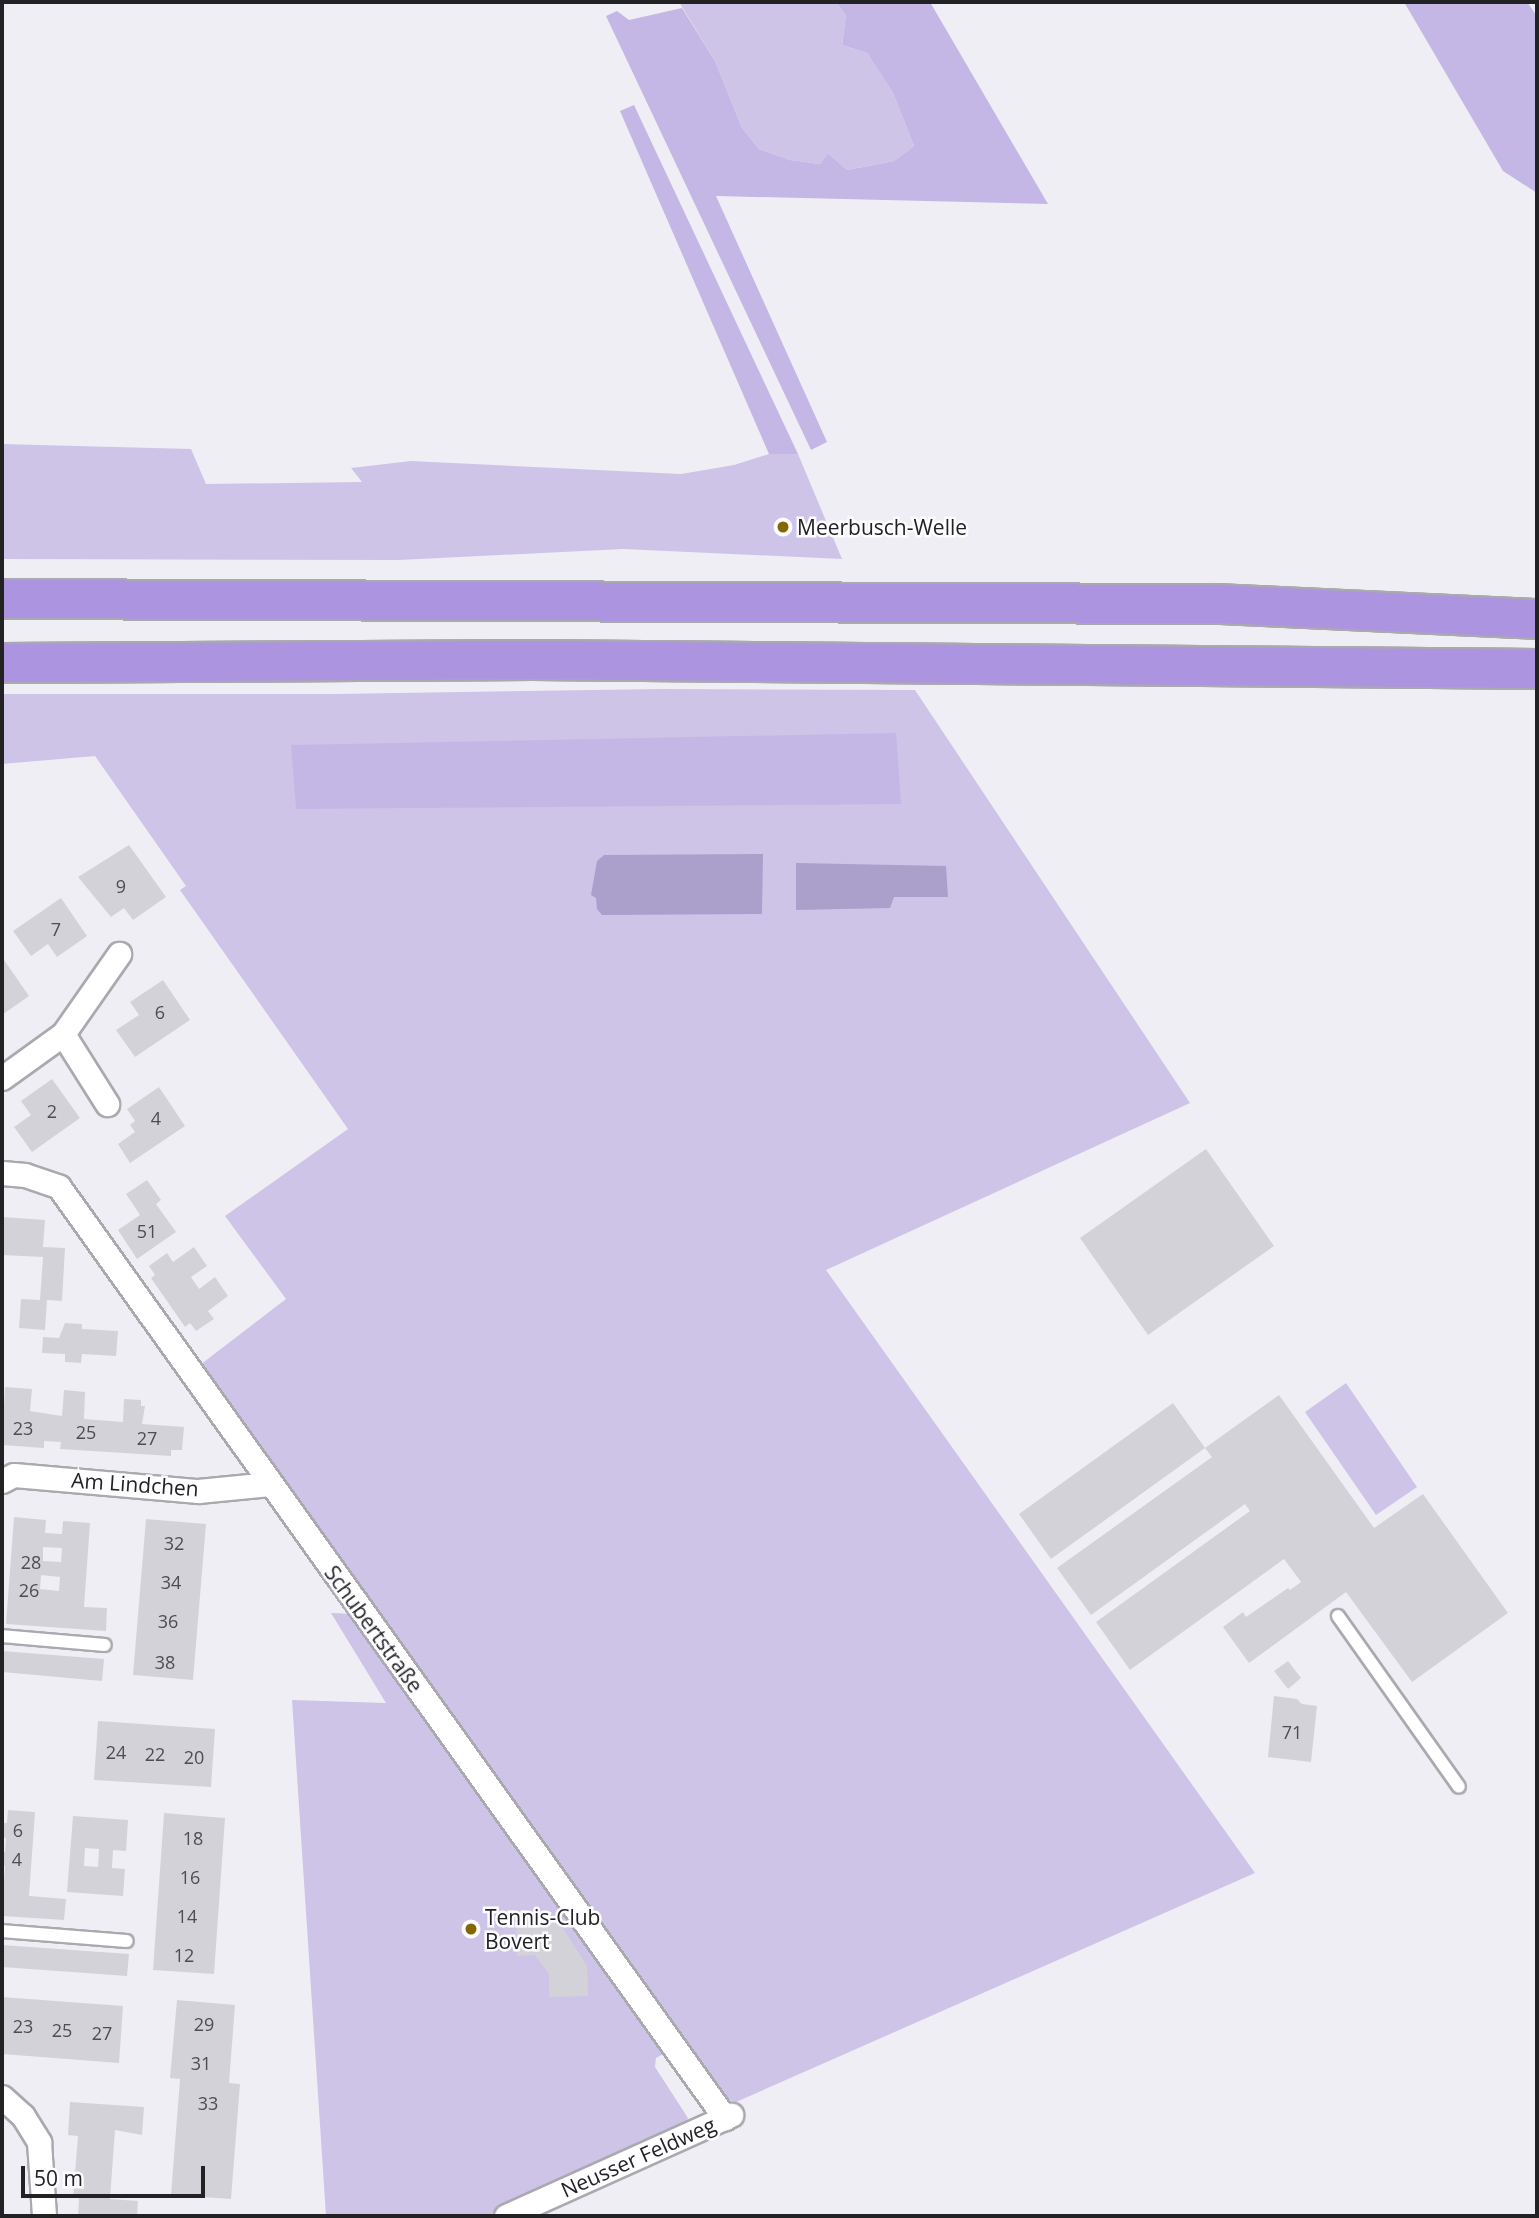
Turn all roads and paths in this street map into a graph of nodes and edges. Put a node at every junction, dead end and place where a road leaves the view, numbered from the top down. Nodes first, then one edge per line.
1 (2, 573) edge
2 (2, 599) edge
3 (119, 599) junction
4 (1537, 619) edge
5 (11, 666) edge
6 (1537, 669) edge
7 (118, 954) dead end
8 (63, 1034) junction
9 (2, 1078) edge
10 (107, 1104) dead end
11 (2, 1173) edge
12 (2, 1481) edge
13 (270, 1484) junction
14 (1338, 1616) dead end
15 (2, 1636) edge
16 (105, 1645) dead end
17 (1459, 1787) dead end
18 (2, 1931) edge
19 (127, 1941) dead end
20 (2, 2096) edge
21 (728, 2116) joint
22 (44, 2216) edge
23 (506, 2216) edge

1 - 3 highway
2 - 3 highway
3 - 4 highway
5 - 6 highway
7 - 8 street
8 - 9 street
8 - 10 street
11 - 13 street, Schubertstraße
12 - 13 street, Am Lindchen
13 - 21 street, Schubertstraße
14 - 17 lane
15 - 16 lane
18 - 19 lane
20 - 22 street
21 - 23 street, Neusser Feldweg

